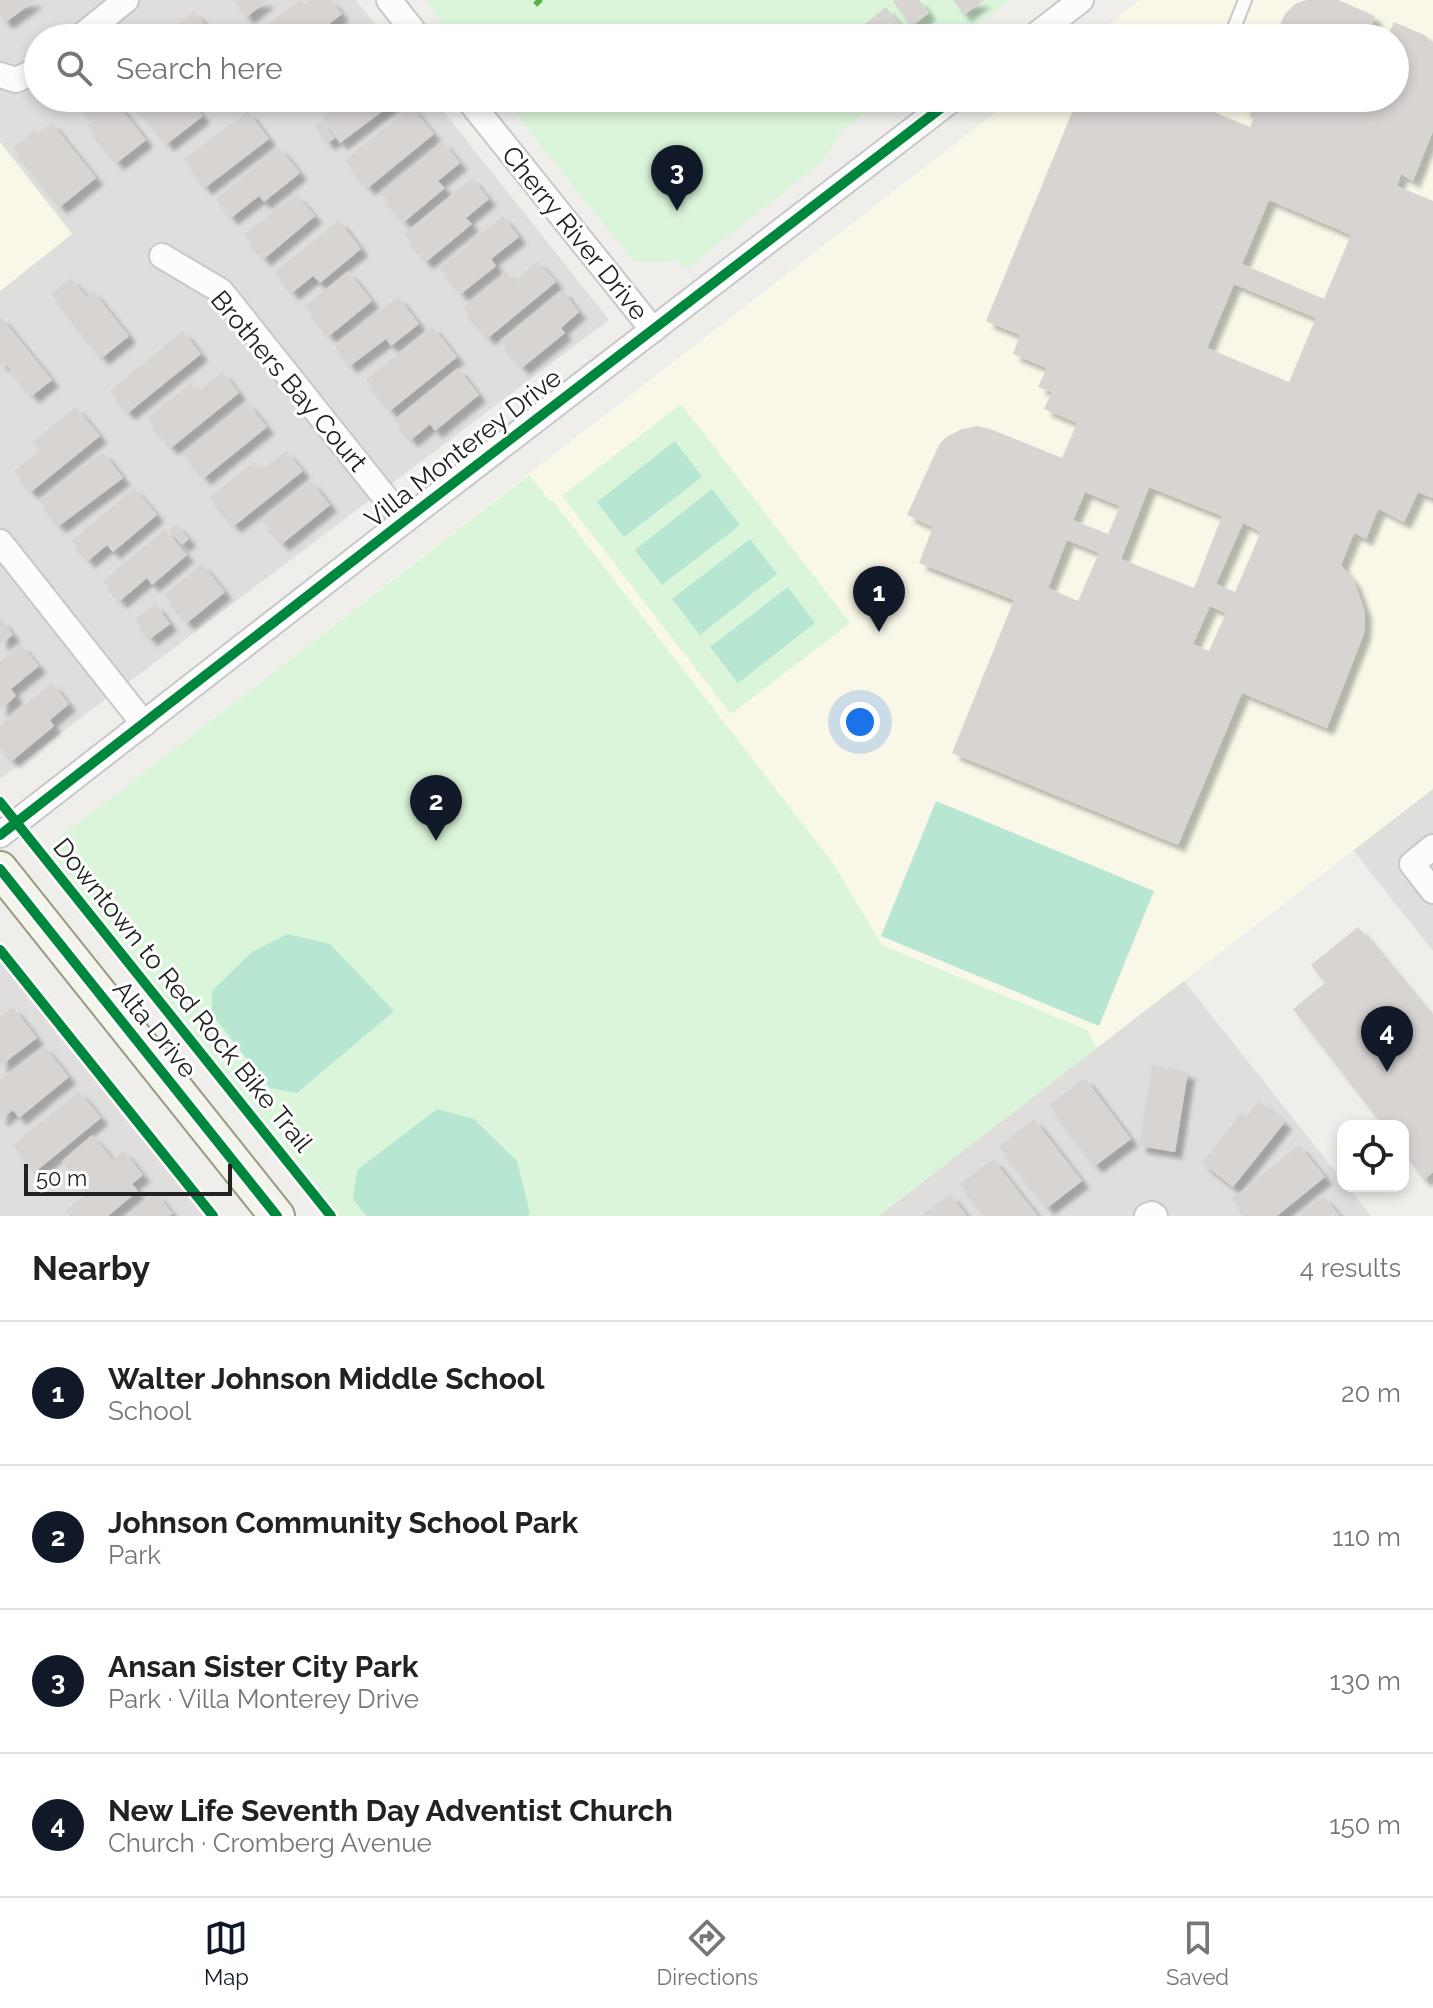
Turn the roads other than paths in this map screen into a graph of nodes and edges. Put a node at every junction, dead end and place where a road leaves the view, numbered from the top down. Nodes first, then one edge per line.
1 (126, 0) edge
2 (389, 0) edge
3 (1081, 0) edge
4 (1245, 0) edge
5 (96, 24) edge
6 (408, 24) edge
7 (1050, 24) edge
8 (1236, 24) edge
9 (0, 75) edge
10 (24, 76) edge
11 (478, 112) edge
12 (936, 112) edge
13 (162, 256) dead end
14 (653, 330) junction
15 (404, 521) junction
16 (0, 542) edge
17 (144, 724) junction
18 (0, 835) edge
19 (1433, 847) edge
20 (0, 869) edge
21 (1433, 891) edge
22 (277, 1216) edge

1 - 5 street
2 - 6 street
3 - 7 street
4 - 8 lane
9 - 10 street
11 - 14 street, Cherry River Drive
12 - 14 street, Villa Monterey Drive
13 - 15 street, Brothers Bay Court
14 - 15 street, Villa Monterey Drive
15 - 17 street, Villa Monterey Drive
16 - 17 street
17 - 18 street, Villa Monterey Drive
19 - 21 street
20 - 22 main road, Alta Drive

